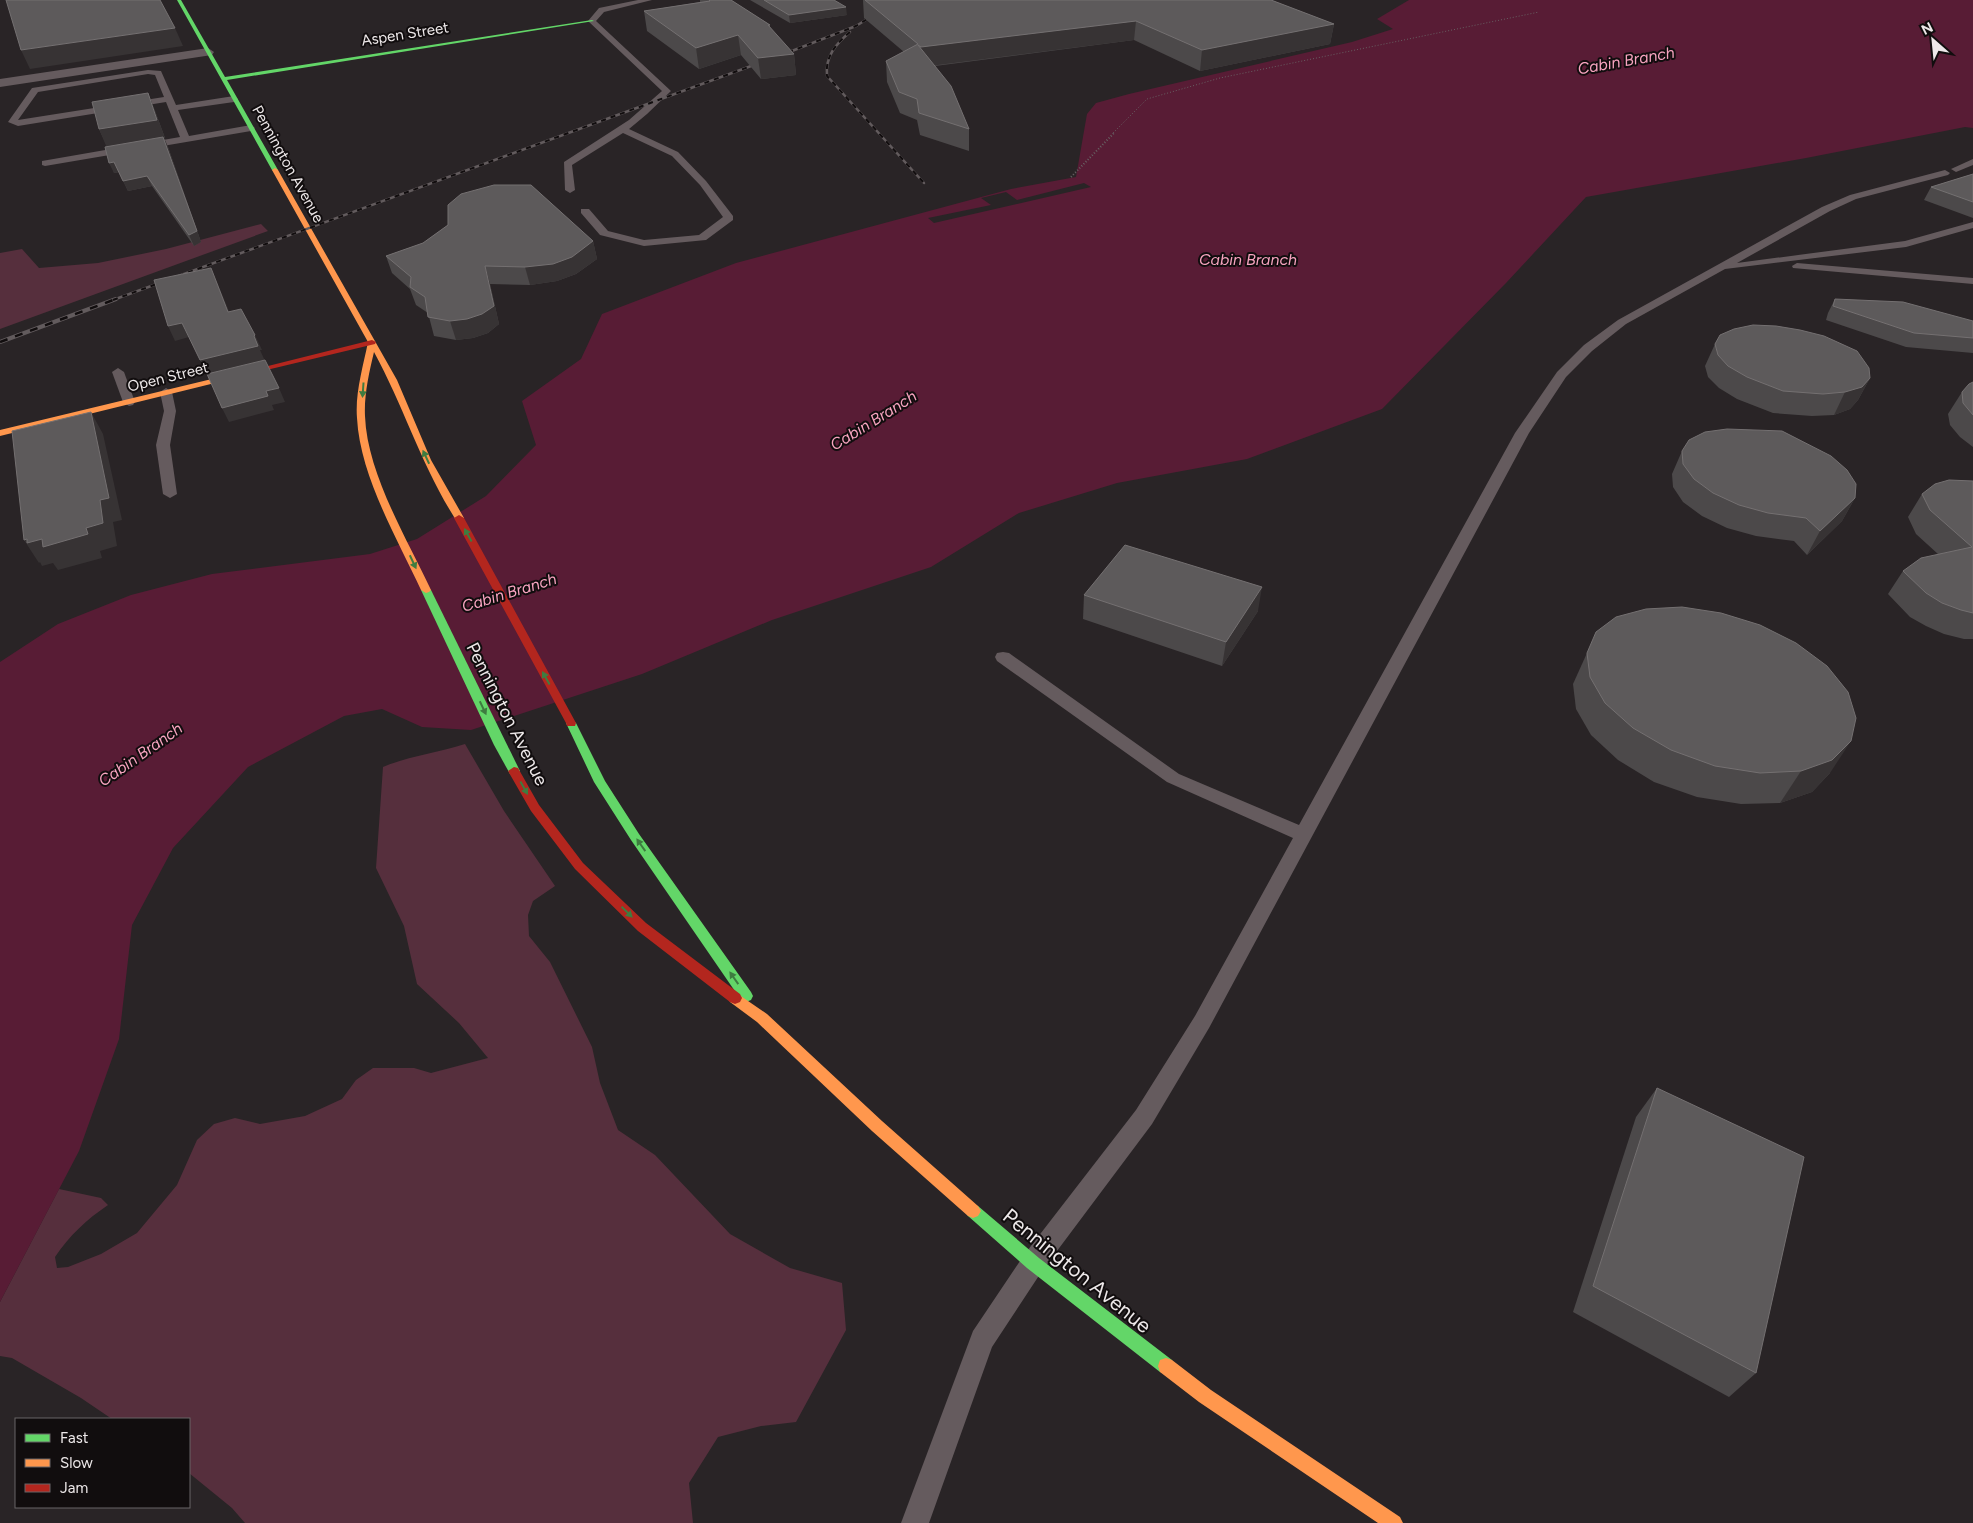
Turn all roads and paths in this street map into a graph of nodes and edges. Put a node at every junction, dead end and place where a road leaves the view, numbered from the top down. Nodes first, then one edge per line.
1 (179, 0) edge
2 (648, 0) edge
3 (1539, 12) dead end
4 (592, 21) junction
5 (208, 52) junction
6 (224, 80) junction
7 (0, 83) edge
8 (234, 98) junction
9 (171, 104) junction
10 (251, 128) junction
11 (622, 129) junction
12 (186, 140) junction
13 (1973, 162) edge
14 (45, 163) dead end
15 (1071, 177) dead end
16 (570, 190) dead end
17 (585, 211) dead end
18 (1973, 225) edge
19 (1757, 264) junction
20 (1719, 268) junction
21 (1973, 282) edge
22 (372, 342) junction
23 (118, 372) dead end
24 (166, 392) junction
25 (129, 402) junction
26 (0, 433) edge
27 (170, 494) dead end
28 (1003, 657) dead end
29 (1304, 835) junction
30 (762, 1018) junction
31 (1033, 1263) junction
32 (915, 1523) edge
33 (1394, 1523) edge

1 - 5 main road, Pennington Avenue
2 - 4 lane
3 - 15 path
4 - 6 main road, Aspen Street
4 - 11 lane
5 - 6 main road, Pennington Avenue
5 - 7 street
6 - 8 main road, Pennington Avenue
8 - 9 lane
8 - 10 main road, Pennington Avenue
9 - 9 lane
9 - 12 lane
10 - 12 lane
10 - 22 main road, Pennington Avenue
11 - 16 lane
11 - 17 lane
12 - 14 lane
13 - 20 lane
18 - 19 lane
19 - 20 lane
19 - 21 lane
20 - 29 lane
22 - 24 main road, Open Street
30 -> 22 main road, Pennington Avenue
22 -> 30 main road, Pennington Avenue
23 - 25 lane
24 - 25 main road, Open Street
24 - 27 lane
25 - 26 main road, Open Street
28 - 29 lane
29 - 31 lane
30 - 31 main road, Pennington Avenue
31 - 32 lane
31 - 33 main road, Pennington Avenue

